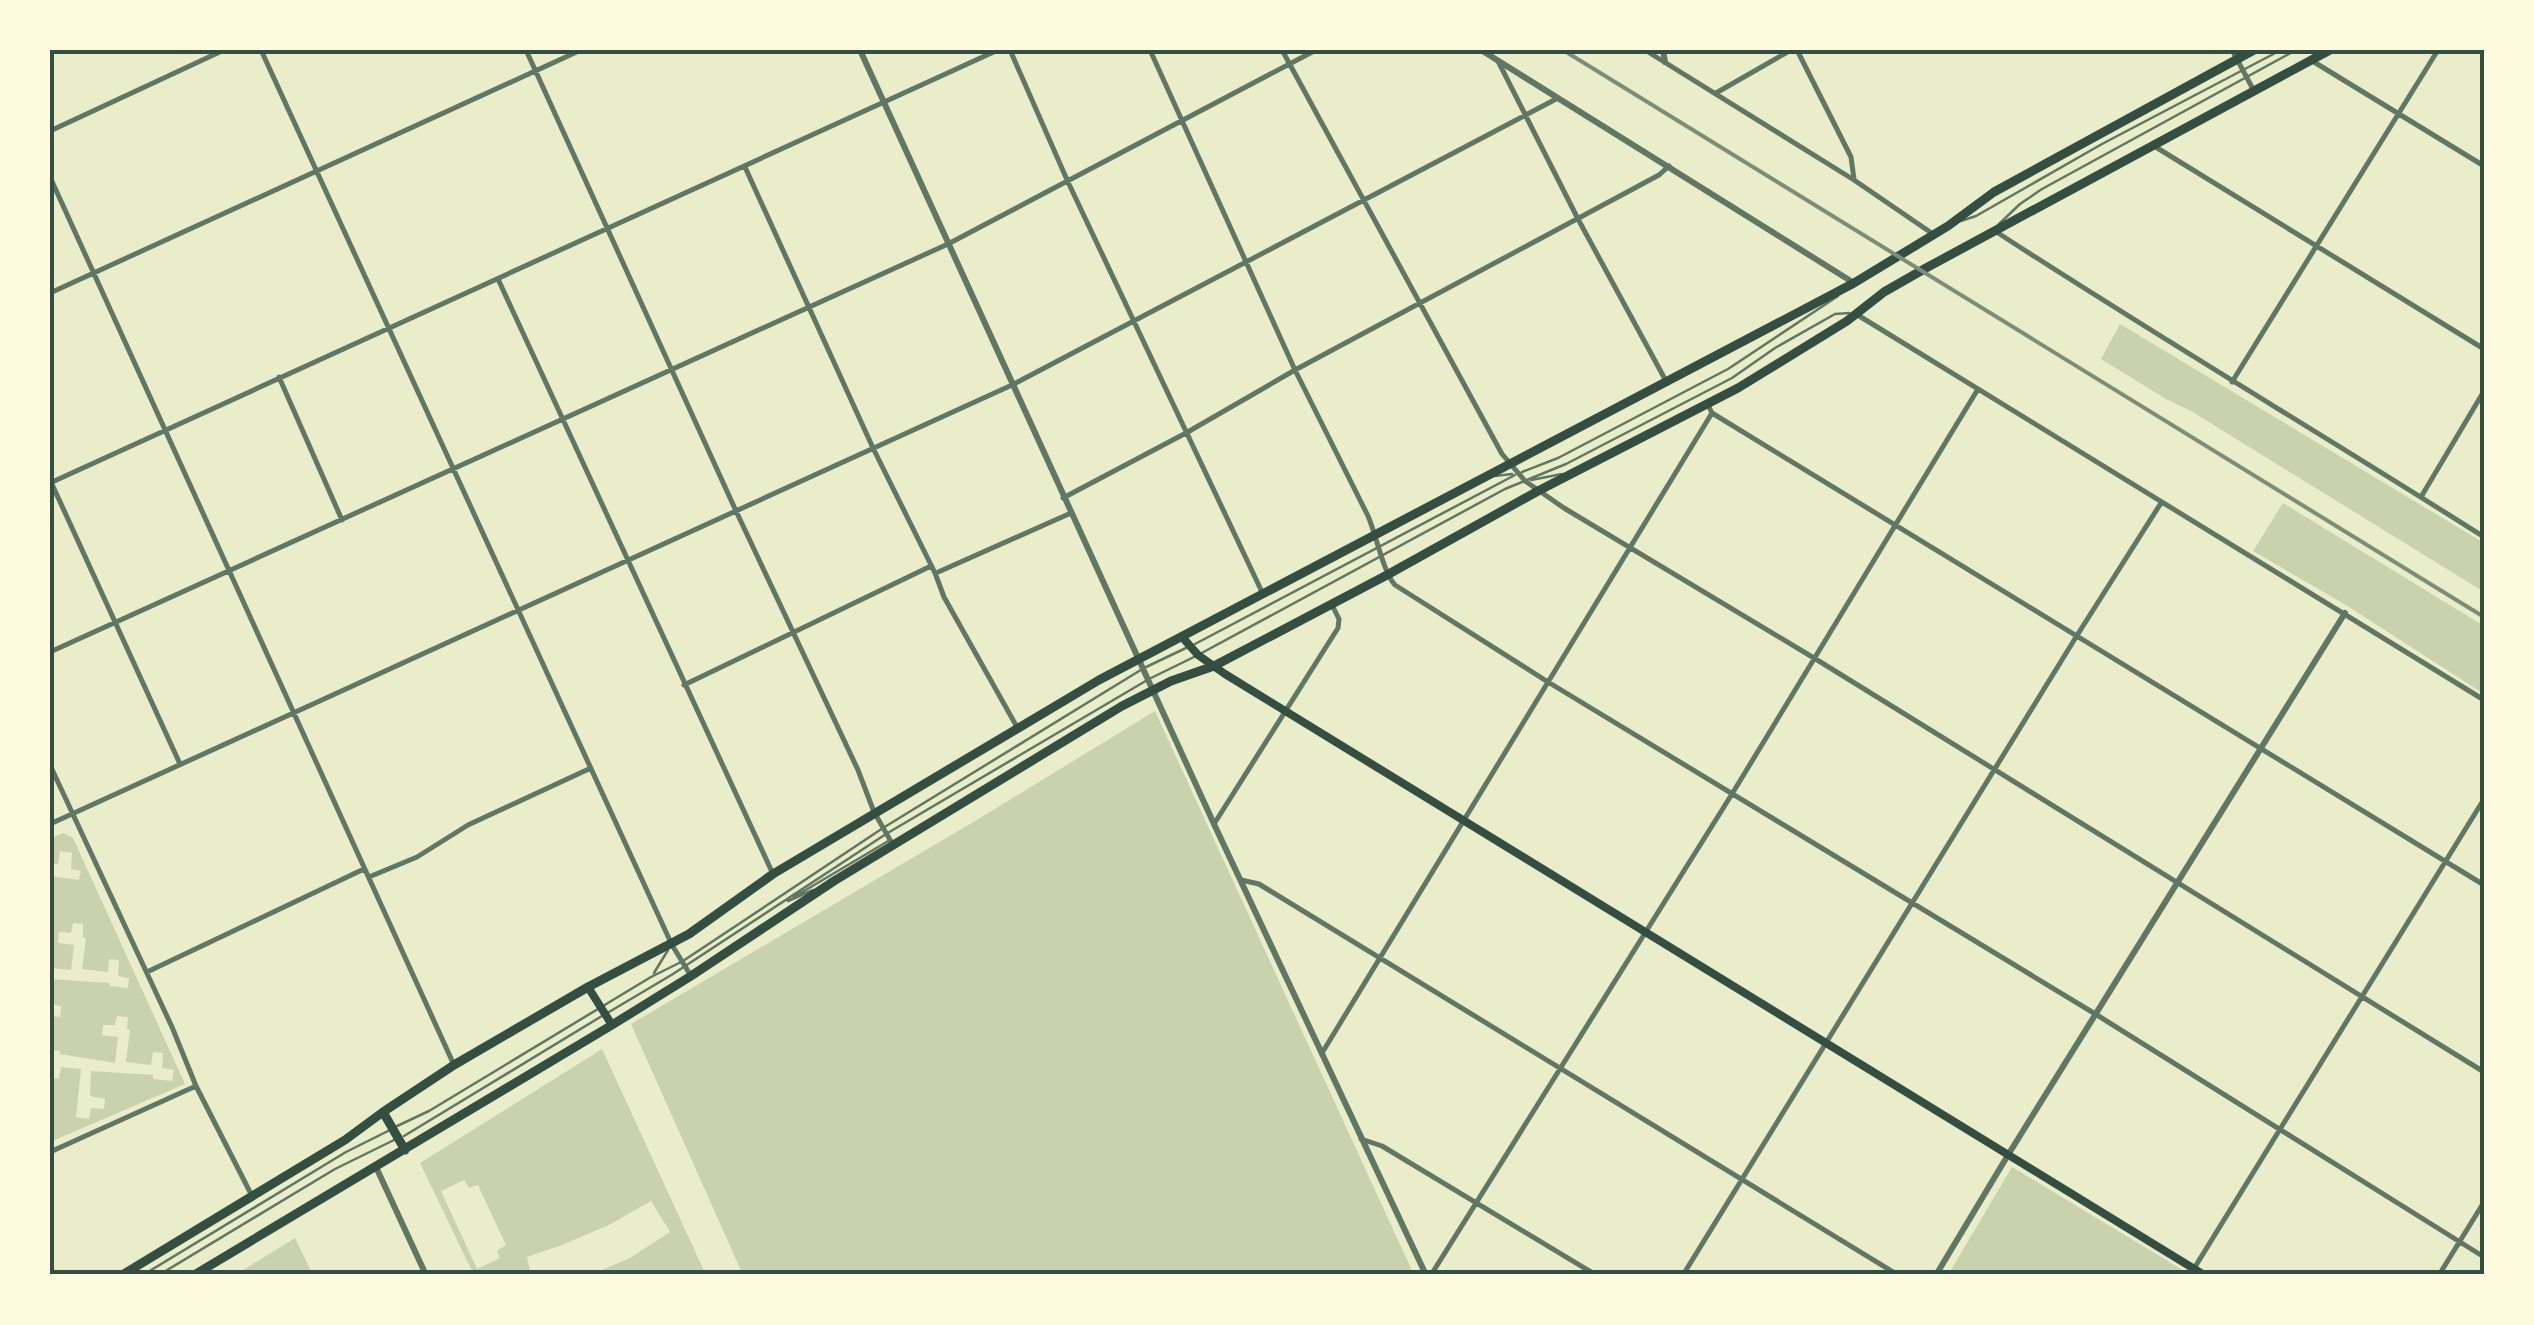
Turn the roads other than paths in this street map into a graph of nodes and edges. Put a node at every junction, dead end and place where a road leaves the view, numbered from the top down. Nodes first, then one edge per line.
1 (224, 50) edge
2 (260, 50) edge
3 (526, 50) edge
4 (580, 50) edge
5 (860, 50) edge
6 (998, 50) edge
7 (1010, 50) edge
8 (1150, 50) edge
9 (1282, 50) edge
10 (1316, 50) edge
11 (1481, 50) edge
12 (1645, 50) edge
13 (1663, 50) edge
14 (1794, 50) edge
15 (2254, 50) edge
16 (2281, 50) edge
17 (2296, 50) edge
18 (2330, 50) edge
19 (2438, 50) edge
20 (2234, 55) edge
21 (2312, 60) junction
22 (1498, 61) junction
23 (1665, 62) junction
24 (1290, 64) junction
25 (536, 70) junction
26 (2243, 71) junction
27 (2247, 78) junction
28 (2254, 91) junction
29 (1716, 93) junction
30 (1558, 98) junction
31 (883, 102) junction
32 (2399, 112) junction
33 (1524, 116) junction
34 (1182, 121) junction
35 (50, 131) edge
36 (2152, 144) junction
37 (1669, 166) junction
38 (2484, 166) edge
39 (744, 167) junction
40 (316, 173) junction
41 (50, 177) edge
42 (1854, 180) junction
43 (1068, 182) junction
44 (1362, 200) junction
45 (1578, 219) junction
46 (1948, 226) junction
47 (608, 228) junction
48 (1993, 230) junction
49 (1934, 234) junction
50 (948, 244) junction
51 (2317, 245) junction
52 (1246, 263) junction
53 (92, 273) junction
54 (498, 279) junction
55 (1854, 282) junction
56 (50, 293) edge
57 (1420, 304) junction
58 (809, 308) junction
59 (1855, 314) junction
60 (1134, 323) junction
61 (389, 330) junction
62 (2484, 348) edge
63 (672, 370) junction
64 (1295, 370) junction
65 (279, 378) junction
66 (1666, 381) junction
67 (2232, 382) junction
68 (1012, 385) junction
69 (1978, 390) junction
70 (2484, 392) edge
71 (1709, 408) junction
72 (563, 418) junction
73 (165, 430) junction
74 (1186, 433) junction
75 (873, 448) junction
76 (1509, 464) junction
77 (452, 469) junction
78 (1575, 471) junction
79 (1518, 474) junction
80 (1486, 476) junction
81 (1524, 481) junction
82 (50, 482) edge
83 (1538, 491) junction
84 (2421, 497) junction
85 (1064, 498) junction
86 (2161, 503) junction
87 (736, 511) junction
88 (1071, 514) junction
89 (342, 520) junction
90 (1895, 524) junction
91 (2484, 537) edge
92 (1378, 541) junction
93 (1630, 547) junction
94 (1382, 555) junction
95 (628, 559) junction
96 (931, 566) junction
97 (228, 571) junction
98 (935, 574) junction
99 (1387, 575) junction
100 (1263, 595) junction
101 (1332, 604) junction
102 (517, 610) junction
103 (2344, 613) junction
104 (116, 622) junction
105 (795, 632) junction
106 (2076, 637) junction
107 (1186, 642) junction
108 (50, 652) edge
109 (1198, 655) junction
110 (1814, 658) junction
111 (1141, 663) junction
112 (1214, 666) junction
113 (1548, 682) junction
114 (1151, 684) junction
115 (684, 686) junction
116 (2484, 700) edge
117 (1286, 711) junction
118 (294, 712) junction
119 (1017, 728) junction
120 (2262, 748) junction
121 (50, 764) edge
122 (180, 764) junction
123 (590, 768) junction
124 (1995, 770) junction
125 (1732, 794) junction
126 (2484, 799) edge
127 (874, 812) junction
128 (73, 814) junction
129 (1465, 819) junction
130 (50, 824) edge
131 (1214, 824) junction
132 (888, 837) junction
133 (2446, 862) junction
134 (364, 869) junction
135 (772, 874) junction
136 (368, 878) junction
137 (1241, 880) junction
138 (834, 882) junction
139 (2178, 884) junction
140 (2484, 885) edge
141 (786, 902) junction
142 (1912, 902) junction
143 (775, 908) junction
144 (1647, 931) junction
145 (672, 945) junction
146 (1380, 956) junction
147 (684, 963) junction
148 (148, 972) junction
149 (651, 976) junction
150 (691, 976) junction
151 (588, 987) junction
152 (2364, 997) junction
153 (606, 1015) junction
154 (2097, 1015) junction
155 (1826, 1042) junction
156 (1322, 1053) junction
157 (454, 1066) junction
158 (1561, 1069) junction
159 (2484, 1072) edge
160 (196, 1086) junction
161 (383, 1112) junction
162 (2280, 1130) junction
163 (396, 1133) junction
164 (1360, 1139) junction
165 (405, 1150) junction
166 (50, 1152) edge
167 (2008, 1155) junction
168 (376, 1167) junction
169 (1741, 1180) junction
170 (253, 1197) junction
171 (1477, 1202) junction
172 (2484, 1202) edge
173 (2459, 1242) junction
174 (2484, 1257) edge
175 (2192, 1272) edge
176 (122, 1275) edge
177 (143, 1275) edge
178 (159, 1275) edge
179 (194, 1275) edge
180 (426, 1275) edge
181 (1428, 1275) edge
182 (1596, 1275) edge
183 (1683, 1275) edge
184 (1898, 1275) edge
185 (1936, 1275) edge
186 (2204, 1275) edge
187 (2439, 1275) edge

1 - 35 street
2 - 40 street
3 - 25 street
4 - 25 street
5 - 31 street
6 - 31 street
7 - 43 street
8 - 34 street
9 - 24 street
10 - 24 street
11 - 22 street
12 - 23 street
13 - 23 street
14 - 29 street
14 - 42 street
15 - 20 highway
16 - 26 lane
17 - 27 lane
18 - 21 highway
19 - 32 street
20 - 26 street
20 - 46 highway
21 - 28 highway
21 - 32 street
22 - 30 street
22 - 33 street
23 - 29 street
24 - 34 street
24 - 44 street
25 - 40 street
25 - 47 street
26 - 27 street
26 - 46 lane
27 - 28 street
27 - 48 lane
28 - 36 highway
29 - 42 street
30 - 33 street
30 - 37 street
31 - 39 street
31 - 50 street
32 - 38 street
32 - 51 street
33 - 44 street
33 - 45 street
34 - 43 street
34 - 52 street
36 - 48 highway
36 - 51 street
37 - 45 street
37 - 55 street
39 - 47 street
39 - 58 street
40 - 53 street
40 - 61 street
41 - 53 street
42 - 49 street
43 - 50 street
43 - 60 street
44 - 52 street
44 - 57 street
45 - 57 street
45 - 66 street
46 - 49 highway
47 - 54 street
47 - 63 street
48 - 59 highway
48 - 67 street
49 - 55 highway
50 - 58 street
50 - 68 street
51 - 62 street
51 - 67 street
52 - 60 street
52 - 64 street
53 - 56 street
53 - 73 street
54 - 61 street
54 - 72 street
55 - 66 highway
55 - 79 lane
57 - 64 street
57 - 76 street
58 - 63 street
58 - 75 street
59 - 69 street
59 - 71 highway
59 - 81 lane
60 - 68 street
60 - 74 street
61 - 65 street
61 - 77 street
63 - 72 street
63 - 87 street
64 - 74 street
64 - 92 street
65 - 73 street
65 - 89 street
66 - 76 highway
67 - 84 street
68 - 75 street
68 - 85 street
69 - 86 street
69 - 90 street
70 - 84 street
71 - 78 highway
71 - 90 street
71 - 93 street
72 - 77 street
72 - 95 street
73 - 82 street
73 - 97 street
74 - 85 street
74 - 100 street
75 - 87 street
75 - 96 street
76 - 79 street
76 - 80 highway
77 - 89 street
77 - 102 street
78 - 81 lane
78 - 83 highway
79 - 80 lane
79 - 81 street
79 - 92 lane
80 - 92 highway
81 - 83 street
81 - 94 lane
82 - 104 street
83 - 93 street
83 - 99 highway
84 - 91 street
85 - 88 street
86 - 103 street
86 - 106 street
87 - 95 street
87 - 105 street
88 - 98 street
88 - 111 street
89 - 97 street
90 - 106 street
90 - 110 street
92 - 94 street
92 - 100 highway
92 - 107 lane
93 - 110 street
93 - 113 street
94 - 99 street
94 - 109 lane
95 - 102 street
95 - 115 street
96 - 98 street
96 - 105 street
97 - 104 street
97 - 118 street
98 - 119 street
99 - 101 highway
99 - 113 street
100 - 107 highway
101 - 112 highway
101 - 117 street
102 - 118 street
102 - 123 street
103 - 116 street
103 - 120 street
104 - 108 street
104 - 122 street
105 - 115 street
105 - 127 street
106 - 120 street
106 - 124 street
107 - 109 main road
107 - 111 highway
109 - 112 main road
109 - 114 lane
110 - 124 street
110 - 125 street
111 - 114 street
111 - 119 highway
111 - 132 lane
112 - 114 highway
112 - 117 main road
113 - 125 street
113 - 129 street
114 - 131 street
114 - 132 highway
115 - 135 street
117 - 129 main road
117 - 131 street
118 - 122 street
118 - 134 street
119 - 127 highway
120 - 133 street
120 - 139 street
121 - 128 street
122 - 128 street
123 - 136 street
123 - 145 street
124 - 139 street
124 - 142 street
125 - 142 street
125 - 144 street
126 - 133 street
127 - 132 street
127 - 135 highway
128 - 130 street
128 - 148 street
129 - 144 main road
129 - 146 street
131 - 137 street
132 - 138 highway
132 - 141 lane
132 - 143 lane
132 - 147 lane
133 - 140 street
133 - 152 street
134 - 136 street
134 - 148 street
135 - 145 highway
136 - 157 street
137 - 146 street
137 - 156 street
138 - 141 lane
138 - 150 highway
139 - 152 street
139 - 154 street
141 - 143 lane
142 - 154 street
142 - 155 street
143 - 147 lane
144 - 155 main road
144 - 158 street
145 - 147 street
145 - 149 lane
145 - 151 highway
146 - 156 street
146 - 158 street
147 - 149 lane
147 - 150 street
147 - 153 lane
148 - 160 street
149 - 153 lane
150 - 153 highway
151 - 153 main road
151 - 157 highway
152 - 159 street
152 - 162 street
153 - 163 lane
153 - 163 lane
153 - 165 highway
154 - 162 street
154 - 167 street
155 - 167 main road
155 - 169 street
156 - 164 street
157 - 161 highway
158 - 169 street
158 - 171 street
160 - 166 street
160 - 170 street
161 - 163 highway
161 - 170 highway
162 - 173 street
162 - 175 street
163 - 165 highway
163 - 177 lane
163 - 178 lane
164 - 171 street
164 - 181 street
165 - 168 highway
167 - 175 main road
167 - 185 street
168 - 179 highway
168 - 180 street
169 - 183 street
169 - 184 street
170 - 176 highway
171 - 181 street
171 - 182 street
172 - 173 street
173 - 174 street
173 - 187 street
175 - 186 main road

